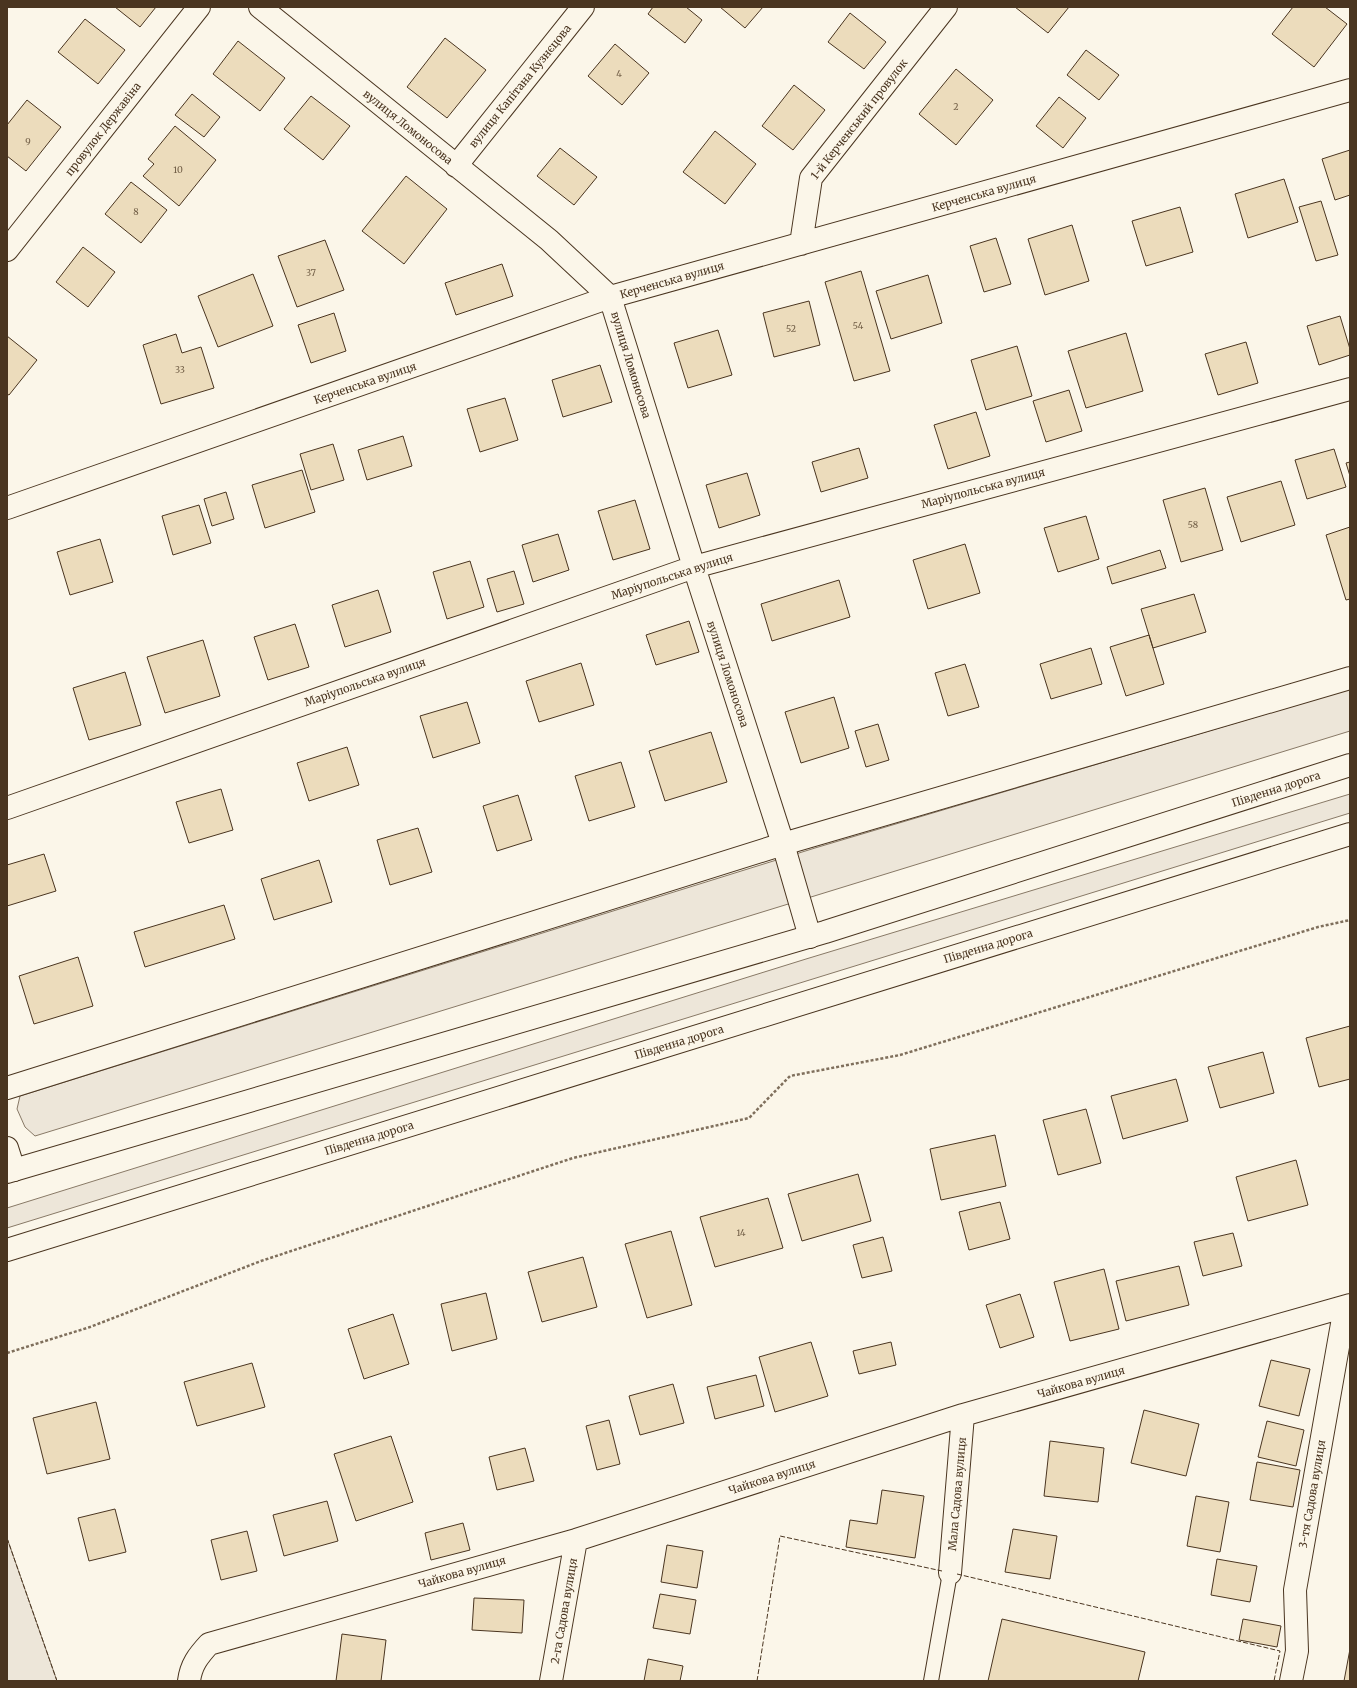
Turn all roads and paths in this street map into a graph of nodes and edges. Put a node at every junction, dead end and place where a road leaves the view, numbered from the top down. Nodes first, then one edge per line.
1 (199, 7) edge
2 (260, 7) edge
3 (584, 7) edge
4 (946, 7) edge
5 (1350, 90) edge
6 (456, 166) junction
7 (801, 244) junction
8 (7, 250) edge
9 (610, 297) junction
10 (1350, 389) edge
11 (7, 508) edge
12 (694, 566) junction
13 (1350, 678) edge
14 (1350, 765) edge
15 (7, 808) edge
16 (1350, 834) edge
17 (783, 844) junction
18 (1350, 920) edge
19 (810, 937) junction
20 (7, 1088) edge
21 (7, 1148) edge
22 (10, 1171) edge
23 (7, 1250) edge
24 (1348, 1306) edge
25 (7, 1353) edge
26 (963, 1415) junction
27 (576, 1540) junction
28 (950, 1573) joint
29 (189, 1681) edge
30 (551, 1681) edge
31 (931, 1681) edge
32 (1291, 1681) edge

1 - 8 street, провулок Державіна
2 - 6 street, вулиця Ломоносова
3 - 6 street, вулиця Капітана Кузнєцова
4 - 7 street, 1-й Керченський провулок
5 - 7 street, Керченська вулиця
6 - 9 street, вулиця Ломоносова
7 - 9 street, Керченська вулиця
9 - 11 street, Керченська вулиця
9 - 12 street, вулиця Ломоносова
10 - 12 street, Маріупольська вулиця
12 - 15 street, Маріупольська вулиця
12 - 17 street, вулиця Ломоносова
13 - 17 street
14 - 19 street, Південна дорога
16 - 23 street, Південна дорога
17 - 19 street, вулиця Ломоносова
17 - 20 street
18 - 25 path
19 - 22 street, Південна дорога
21 - 22 street
24 - 26 street, Чайкова вулиця
24 - 32 street, 3-тя Садова вулиця
26 - 27 street, Чайкова вулиця
26 - 28 street, Мала Садова вулиця
27 - 29 street, Чайкова вулиця
27 - 30 street, 2-га Садова вулиця
28 - 31 lane

